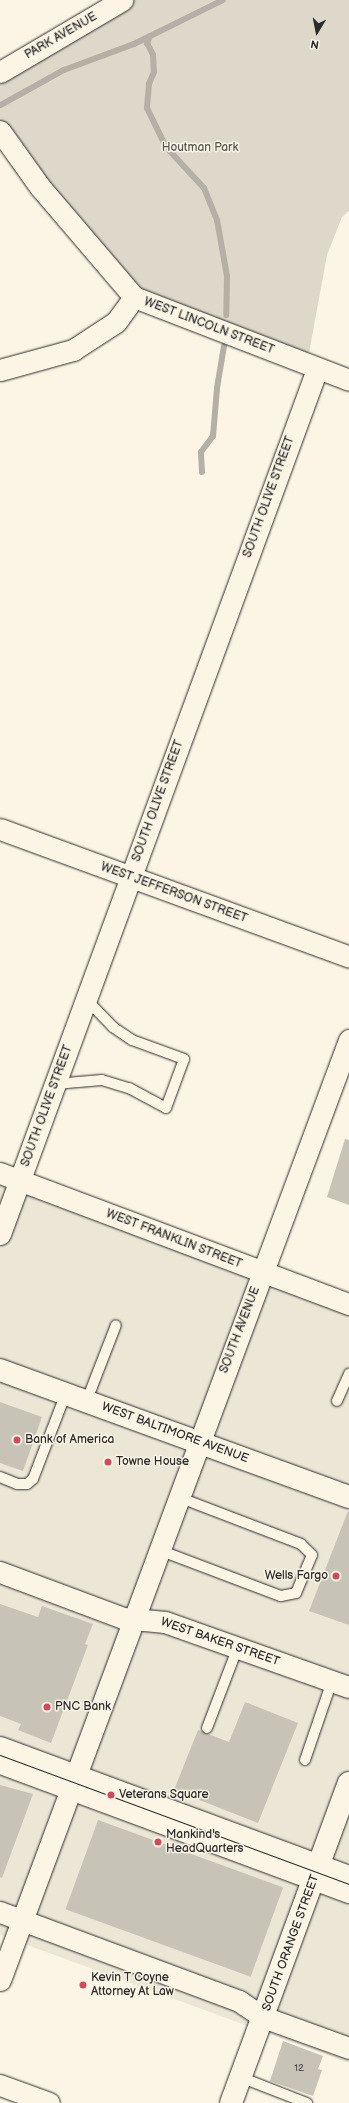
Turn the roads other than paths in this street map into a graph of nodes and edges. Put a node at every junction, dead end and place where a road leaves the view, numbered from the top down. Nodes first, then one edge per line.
1 (122, 0) edge
2 (0, 72) edge
3 (0, 132) edge
4 (134, 297) junction
5 (317, 369) junction
6 (0, 370) edge
7 (349, 380) edge
8 (0, 829) edge
9 (130, 877) junction
10 (349, 957) edge
11 (86, 999) junction
12 (349, 1040) edge
13 (55, 1084) junction
14 (0, 1173) edge
15 (20, 1180) junction
16 (0, 1234) edge
17 (262, 1273) junction
18 (349, 1304) edge
19 (116, 1325) dead end
20 (0, 1370) edge
21 (349, 1374) edge
22 (66, 1393) junction
23 (87, 1400) junction
24 (337, 1401) dead end
25 (198, 1441) junction
26 (0, 1477) edge
27 (178, 1497) junction
28 (349, 1497) edge
29 (159, 1550) junction
30 (0, 1572) edge
31 (133, 1621) junction
32 (238, 1647) junction
33 (340, 1684) edge
34 (207, 1728) dead end
35 (0, 1747) edge
36 (305, 1760) dead end
37 (0, 1763) edge
38 (73, 1782) junction
39 (349, 1783) edge
40 (317, 1872) junction
41 (349, 1876) edge
42 (349, 1892) edge
43 (0, 1912) edge
44 (22, 1920) junction
45 (0, 1980) edge
46 (263, 2017) junction
47 (349, 2048) edge
48 (240, 2077) junction
49 (0, 2085) edge
50 (49, 2103) edge
51 (230, 2103) edge
52 (307, 2103) edge

1 - 2 street, PARK AVENUE
3 - 4 street, WEST LINCOLN STREET
4 - 5 street, WEST LINCOLN STREET
4 - 6 street
5 - 7 street, WEST LINCOLN STREET
5 - 9 street, SOUTH OLIVE STREET
8 - 9 street, WEST JEFFERSON STREET
9 - 10 street, WEST JEFFERSON STREET
9 - 11 street, SOUTH OLIVE STREET
11 - 13 street, SOUTH OLIVE STREET
11 - 13 lane
12 - 17 street, SOUTH AVENUE
13 - 15 street, SOUTH OLIVE STREET
14 - 15 street, WEST FRANKLIN STREET
15 - 16 street, SOUTH OLIVE STREET
15 - 17 street, WEST FRANKLIN STREET
17 - 18 street, WEST FRANKLIN STREET
17 - 25 street, SOUTH AVENUE
19 - 23 lane
20 - 22 main road, WEST BALTIMORE AVENUE
21 - 24 lane
22 - 23 main road, WEST BALTIMORE AVENUE
22 - 26 lane
23 - 25 main road, WEST BALTIMORE AVENUE
25 - 27 street, SOUTH AVENUE
25 - 28 main road, WEST BALTIMORE AVENUE
27 - 29 street, SOUTH AVENUE
27 - 29 lane
29 - 31 street, SOUTH AVENUE
30 - 31 street, WEST BAKER STREET
31 - 32 street, WEST BAKER STREET
31 - 38 street
32 - 33 street, WEST BAKER STREET
32 - 34 lane
33 - 36 lane
35 - 38 street
37 - 38 street
38 - 40 street
38 - 44 street
39 - 40 main road, SOUTH ORANGE STREET
40 - 41 street
40 - 42 street
40 - 46 main road, SOUTH ORANGE STREET
43 - 44 street
44 - 45 street
44 - 46 street
46 - 47 street
46 - 48 main road, SOUTH ORANGE STREET
48 - 51 main road, SOUTH ORANGE STREET
48 - 52 lane
49 - 50 street

